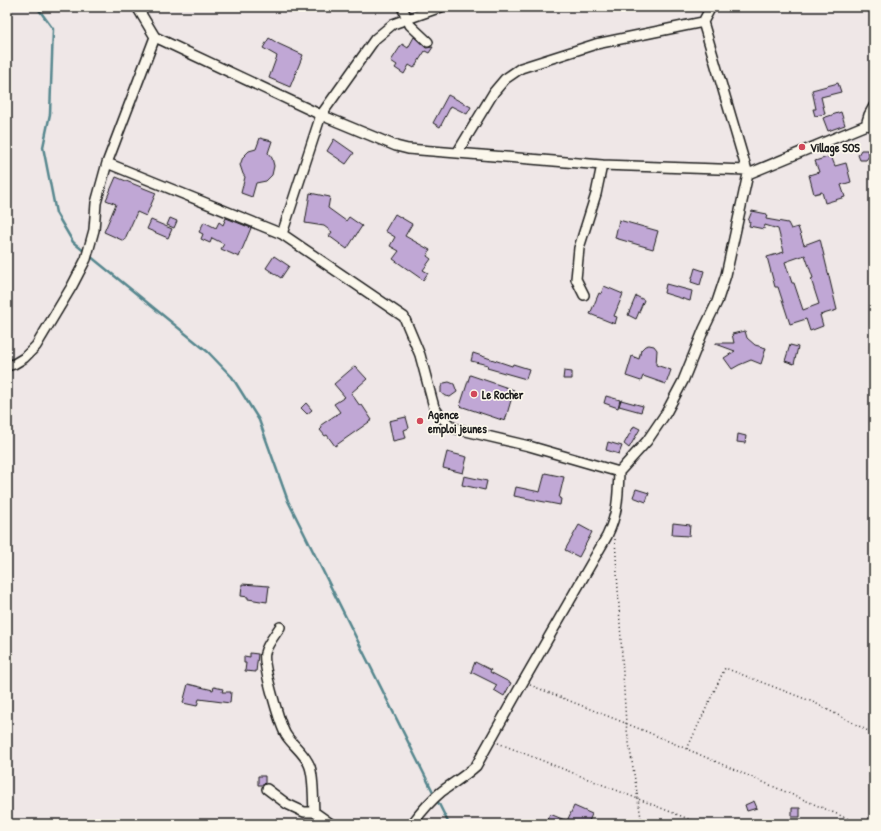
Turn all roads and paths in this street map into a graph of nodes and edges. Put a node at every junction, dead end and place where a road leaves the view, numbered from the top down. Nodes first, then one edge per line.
1 (137, 7) edge
2 (402, 7) edge
3 (441, 7) edge
4 (711, 7) edge
5 (408, 19) junction
6 (703, 22) junction
7 (155, 37) junction
8 (428, 42) dead end
9 (874, 106) edge
10 (321, 114) junction
11 (870, 126) edge
12 (458, 154) junction
13 (106, 163) junction
14 (602, 165) junction
15 (747, 172) junction
16 (282, 234) junction
17 (584, 295) dead end
18 (7, 366) edge
19 (619, 472) junction
20 (615, 537) dead end
21 (280, 627) dead end
22 (523, 682) junction
23 (626, 724) junction
24 (874, 734) edge
25 (490, 740) junction
26 (687, 749) junction
27 (267, 789) dead end
28 (638, 799) junction
29 (314, 812) junction
30 (331, 824) edge
31 (412, 824) edge
32 (642, 824) edge
33 (701, 824) edge
34 (860, 824) edge

1 - 7 street
2 - 5 street
3 - 5 street
4 - 6 street
5 - 8 street
5 - 10 street
6 - 12 street
6 - 15 street
7 - 10 street
7 - 13 street
9 - 11 street
10 - 12 street
10 - 16 street
11 - 15 street
12 - 14 street
13 - 16 street
13 - 18 street
14 - 15 street
14 - 17 street
15 - 19 street
16 - 19 street
19 - 22 street
20 - 23 path
21 - 29 street
22 - 23 path
22 - 25 street
23 - 26 path
23 - 28 path
24 - 26 path
25 - 28 path
25 - 31 street
26 - 34 path
27 - 29 street
28 - 32 path
28 - 33 path
29 - 30 street

